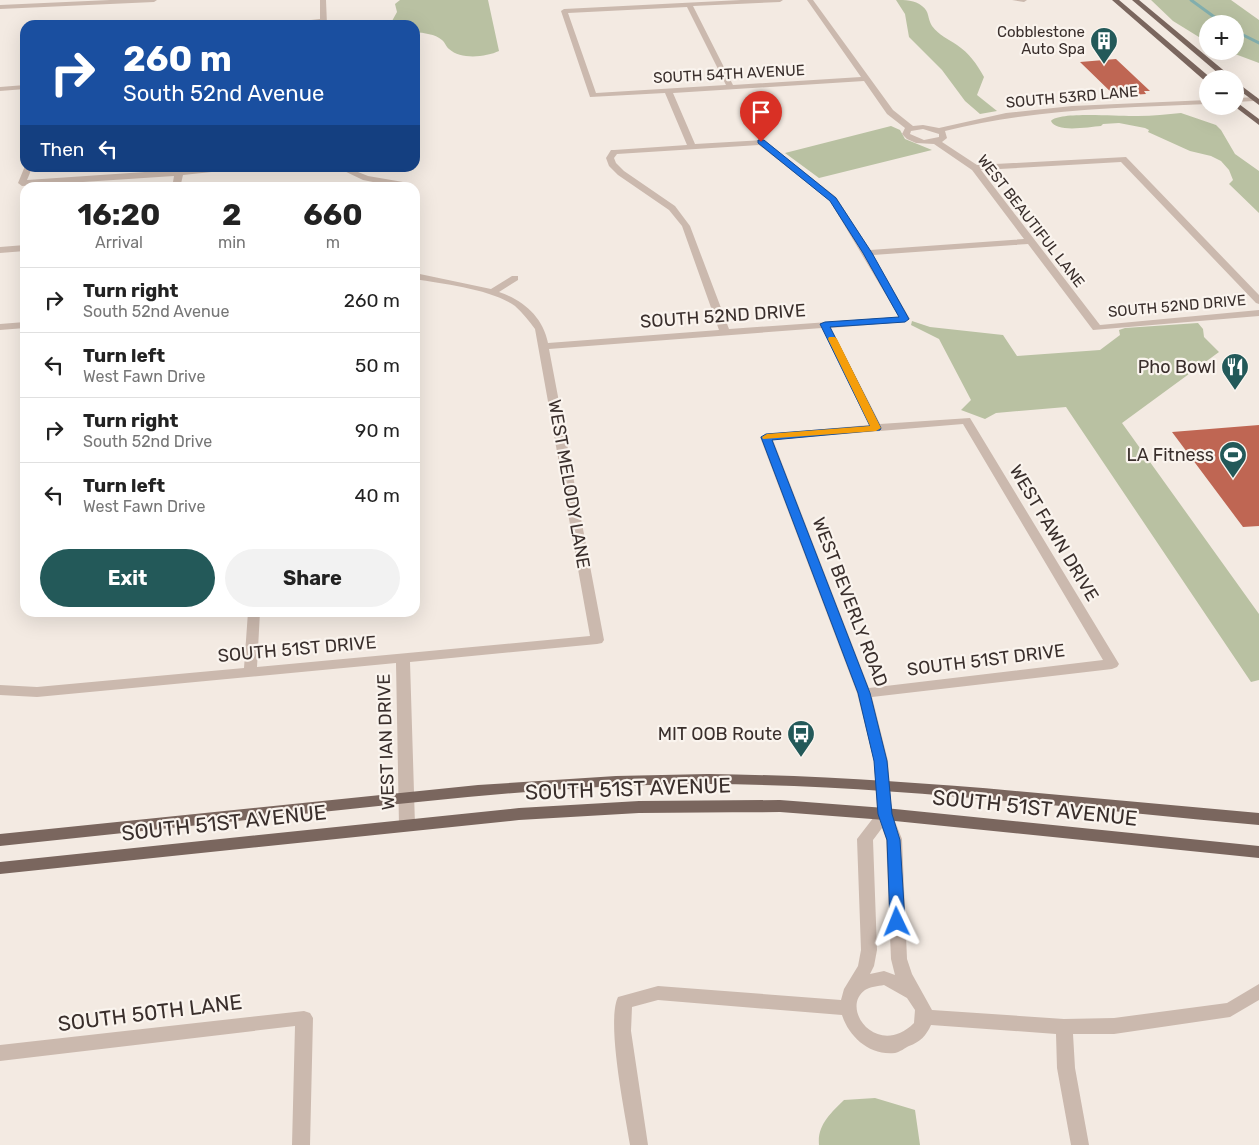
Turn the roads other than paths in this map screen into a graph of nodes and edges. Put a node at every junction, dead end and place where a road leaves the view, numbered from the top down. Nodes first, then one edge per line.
1 (7, 0) edge
2 (154, 0) edge
3 (323, 0) edge
4 (780, 0) edge
5 (810, 0) edge
6 (1015, 0) edge
7 (1024, 0) edge
8 (1115, 0) edge
9 (1136, 0) edge
10 (739, 1) edge
11 (688, 5) junction
12 (1, 9) edge
13 (323, 20) edge
14 (1219, 70) edge
15 (1199, 71) edge
16 (866, 79) junction
17 (732, 87) junction
18 (20, 88) edge
19 (0, 89) edge
20 (1244, 90) edge
21 (668, 91) junction
22 (1244, 101) edge
23 (1257, 101) edge
24 (1199, 102) edge
25 (1244, 109) edge
26 (1259, 123) edge
27 (911, 128) junction
28 (940, 130) junction
29 (936, 142) junction
30 (692, 146) junction
31 (975, 168) junction
32 (178, 172) joint
33 (352, 172) edge
34 (36, 182) edge
35 (177, 182) edge
36 (387, 182) edge
37 (1030, 241) junction
38 (20, 248) edge
39 (0, 250) edge
40 (868, 253) junction
41 (420, 278) edge
42 (516, 278) dead end
43 (491, 293) junction
44 (1259, 300) edge
45 (1259, 313) edge
46 (825, 324) junction
47 (20, 325) edge
48 (0, 327) edge
49 (1097, 328) joint
50 (726, 332) junction
51 (544, 346) junction
52 (876, 428) junction
53 (254, 617) edge
54 (596, 640) joint
55 (402, 658) junction
56 (1112, 664) joint
57 (250, 672) junction
58 (0, 690) edge
59 (864, 693) junction
60 (884, 785) junction
61 (406, 797) junction
62 (885, 814) junction
63 (1259, 819) edge
64 (407, 825) junction
65 (0, 840) edge
66 (1259, 852) edge
67 (0, 868) edge
68 (855, 988) junction
69 (1259, 991) edge
70 (913, 992) junction
71 (847, 1008) junction
72 (924, 1017) junction
73 (1064, 1027) junction
74 (0, 1053) edge
75 (300, 1145) edge
76 (639, 1145) edge
77 (1080, 1145) edge

1 - 12 street
2 - 12 street
3 - 13 street
4 - 10 street
5 - 16 street
6 - 7 street
8 - 15 main road
9 - 14 main road
10 - 11 street
11 - 17 street
11 - 21 street, SOUTH 54TH AVENUE
16 - 17 street, SOUTH 54TH AVENUE
16 - 27 street
17 - 21 street, SOUTH 54TH AVENUE
18 - 19 street
20 - 23 main road
21 - 30 street
22 - 23 street
24 - 28 street, SOUTH 53RD LANE
25 - 26 main road
27 - 28 street
27 - 29 street
28 - 29 street
29 - 31 street, WEST BEAUTIFUL LANE
30 - 40 street
30 - 50 street
31 - 37 street, WEST BEAUTIFUL LANE
31 - 44 street
32 - 34 street
32 - 35 street
33 - 36 street
37 - 40 street
37 - 49 street, WEST BEAUTIFUL LANE
38 - 39 street
40 - 46 street, SOUTH 52ND DRIVE
41 - 43 street
42 - 43 street
43 - 51 street, WEST MELODY LANE
45 - 49 street, SOUTH 52ND DRIVE
46 - 50 street, SOUTH 52ND DRIVE
46 - 52 street
47 - 48 street
50 - 51 street, SOUTH 52ND DRIVE
51 - 54 street, WEST MELODY LANE
52 - 56 street, WEST FAWN DRIVE
52 - 59 street, WEST BEVERLY ROAD
53 - 57 street
54 - 55 street, SOUTH 51ST DRIVE
55 - 57 street, SOUTH 51ST DRIVE
55 - 61 street, WEST IAN DRIVE
56 - 59 street, SOUTH 51ST DRIVE
57 - 58 street, SOUTH 51ST DRIVE
59 - 60 street, WEST BEVERLY ROAD
60 - 61 main road, SOUTH 51ST AVENUE
60 - 62 street, WEST BEVERLY ROAD
60 - 63 main road, SOUTH 51ST AVENUE
61 - 64 street, WEST IAN DRIVE
61 - 65 main road, SOUTH 51ST AVENUE
62 - 64 main road, SOUTH 51ST AVENUE
62 - 66 main road, SOUTH 51ST AVENUE
62 - 68 street
62 - 70 street, WEST BEVERLY ROAD
64 - 67 main road, SOUTH 51ST AVENUE
68 - 70 street
68 - 71 street
69 - 73 street
70 - 72 street
71 - 72 street
71 - 76 street
72 - 73 street
73 - 77 street
74 - 75 street, SOUTH 50TH LANE

